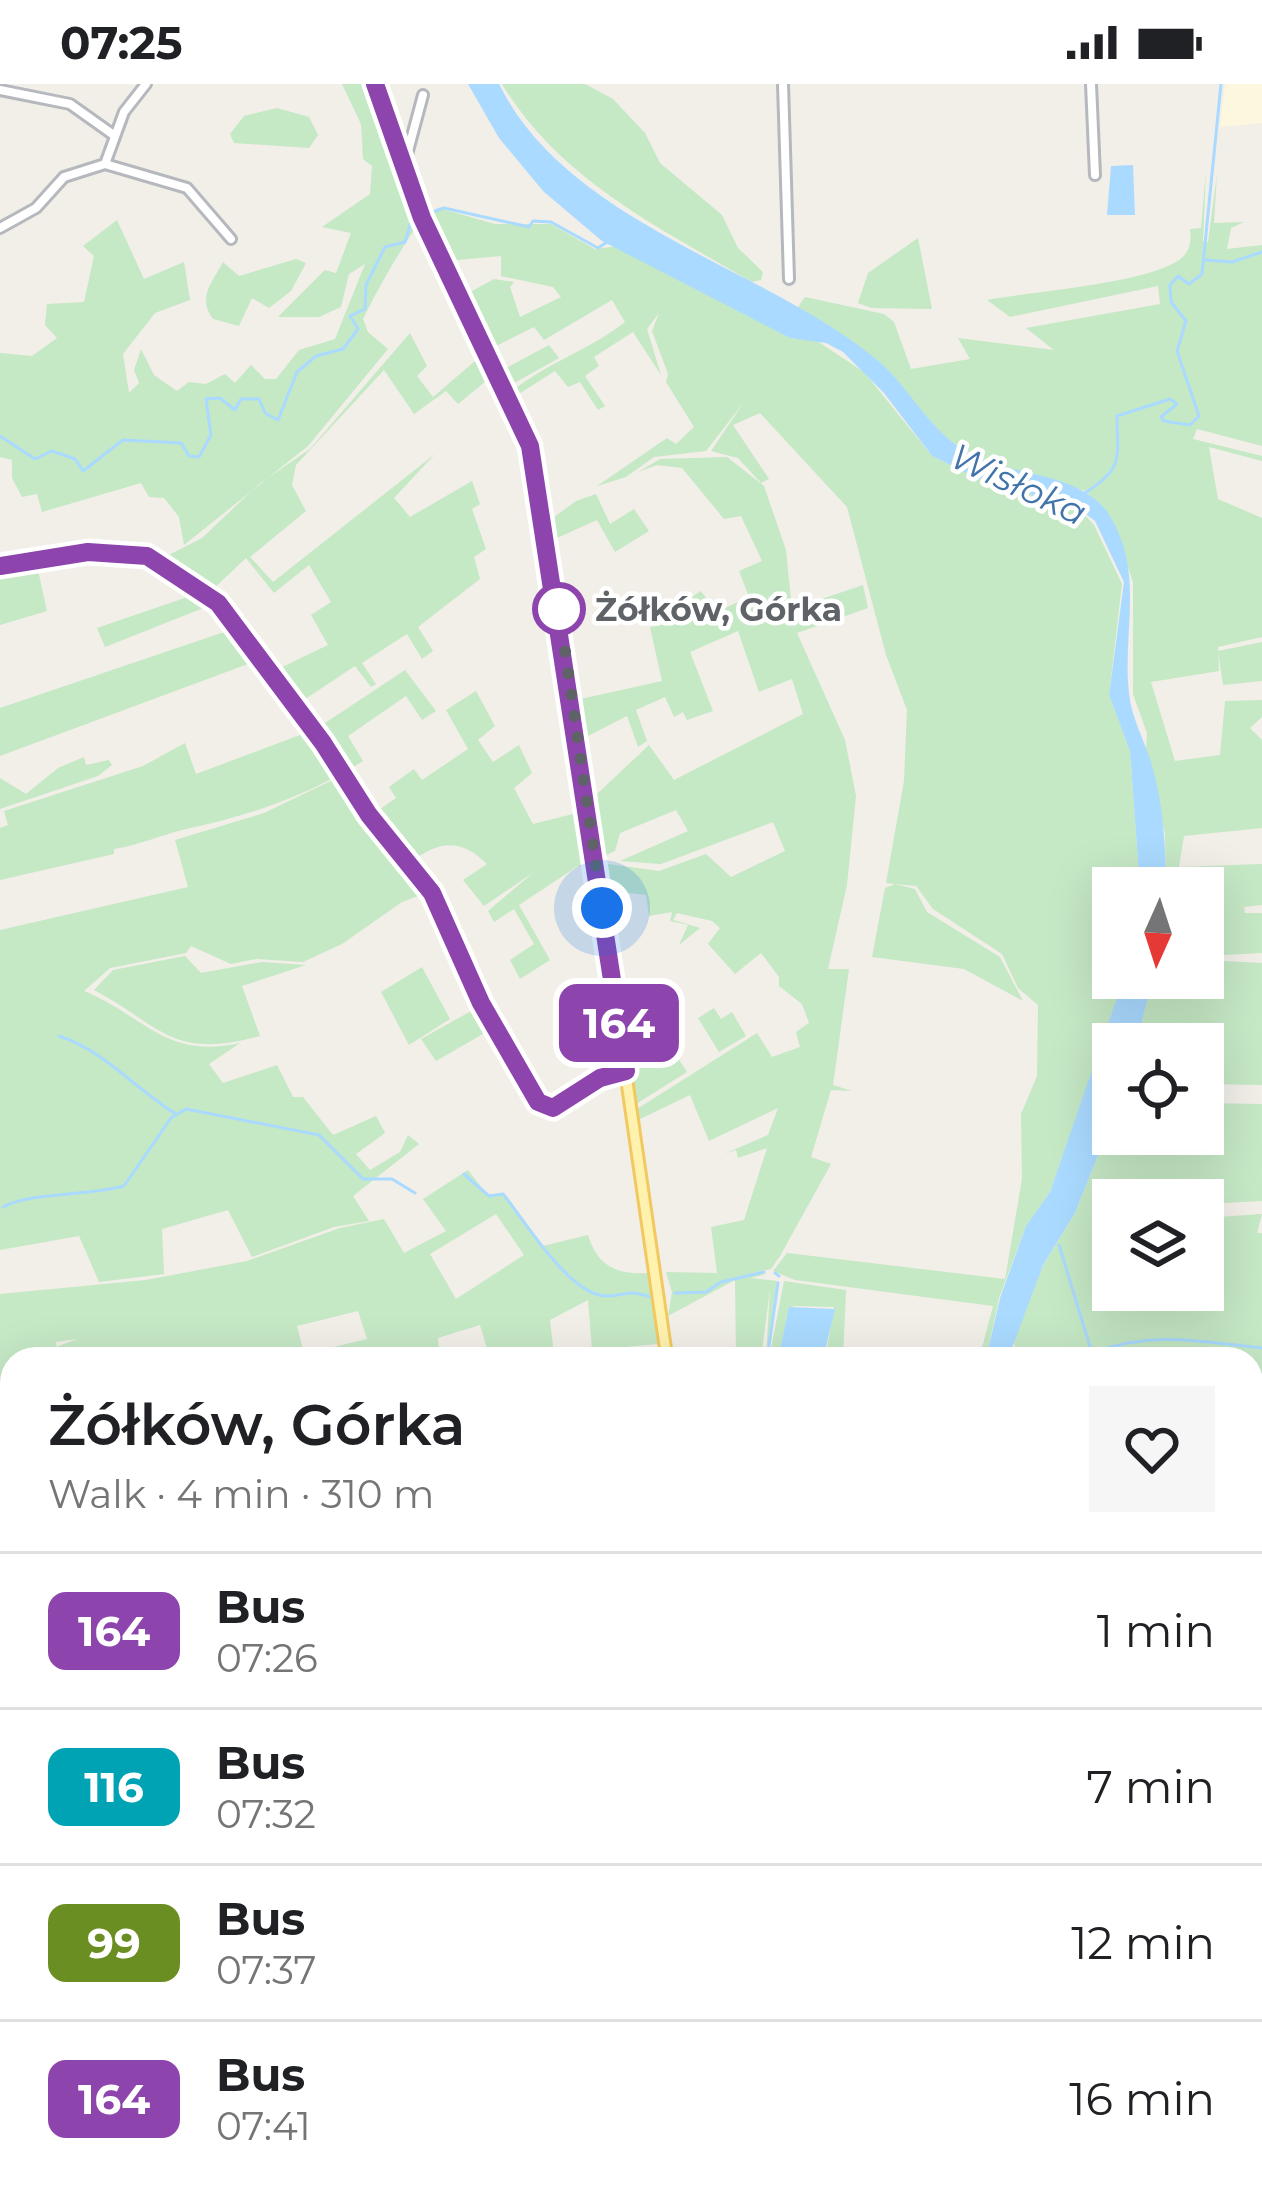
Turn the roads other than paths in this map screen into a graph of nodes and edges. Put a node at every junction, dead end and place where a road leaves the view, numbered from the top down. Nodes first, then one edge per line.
1 (146, 84) edge
2 (375, 84) edge
3 (783, 84) edge
4 (1091, 84) edge
5 (0, 90) edge
6 (423, 95) dead end
7 (115, 136) junction
8 (105, 164) junction
9 (404, 166) junction
10 (1095, 175) dead end
11 (0, 228) edge
12 (231, 239) dead end
13 (789, 279) dead end
14 (0, 566) edge
15 (626, 1071) junction
16 (665, 1347) edge

1 - 7 street
2 - 9 main road
3 - 13 street
4 - 10 street
5 - 7 street
6 - 9 street
7 - 8 street
8 - 11 street
8 - 12 street
9 - 15 main road
14 - 15 street
15 - 16 main road

